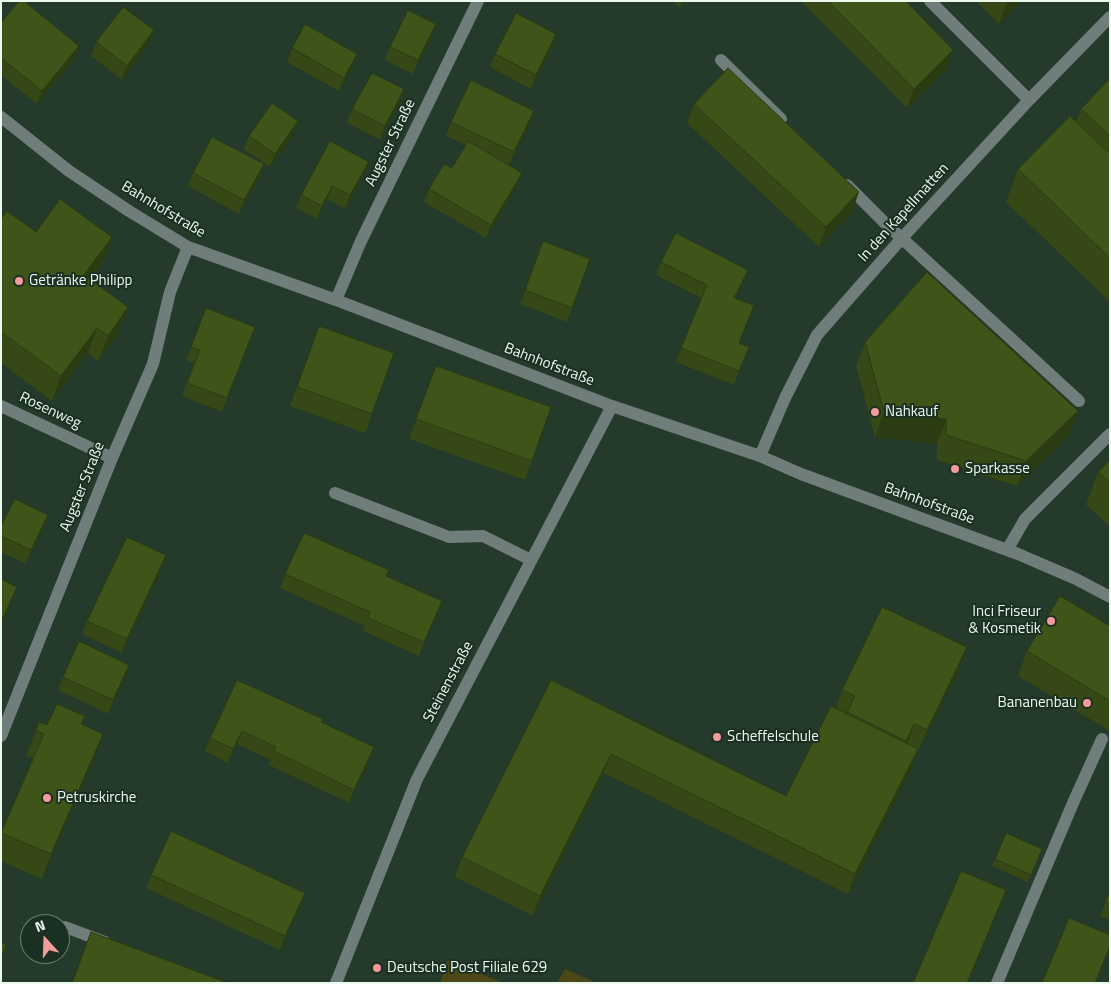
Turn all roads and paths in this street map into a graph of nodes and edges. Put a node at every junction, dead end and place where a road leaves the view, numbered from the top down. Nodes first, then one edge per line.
1 (478, 1) edge
2 (930, 1) edge
3 (1110, 18) edge
4 (721, 60) dead end
5 (1029, 100) junction
6 (1, 118) edge
7 (789, 127) edge
8 (837, 175) edge
9 (902, 238) junction
10 (188, 248) junction
11 (336, 300) junction
12 (1079, 400) dead end
13 (1, 406) edge
14 (612, 406) junction
15 (1110, 434) edge
16 (760, 456) junction
17 (112, 458) junction
18 (334, 493) dead end
19 (1007, 550) junction
20 (532, 560) junction
21 (1110, 597) edge
22 (1, 736) edge
23 (1102, 739) dead end
24 (70, 929) edge
25 (121, 948) edge
26 (336, 983) edge
27 (997, 983) edge

1 - 11 street, Augster Straße
2 - 5 street
3 - 5 street, In den Kapellmatten
4 - 7 street
5 - 9 street, In den Kapellmatten
6 - 10 street, Bahnhofstraße
8 - 9 street
9 - 12 street
9 - 16 street, In den Kapellmatten
10 - 11 street, Bahnhofstraße
10 - 17 street, Augster Straße
11 - 14 street, Bahnhofstraße
13 - 17 street, Rosenweg
14 - 16 street, Bahnhofstraße
14 - 20 street, Steinenstraße
15 - 19 street
16 - 19 street, Bahnhofstraße
17 - 22 street, Augster Straße
18 - 20 street
19 - 21 street, Bahnhofstraße
20 - 26 street, Steinenstraße
23 - 27 street
24 - 25 street

